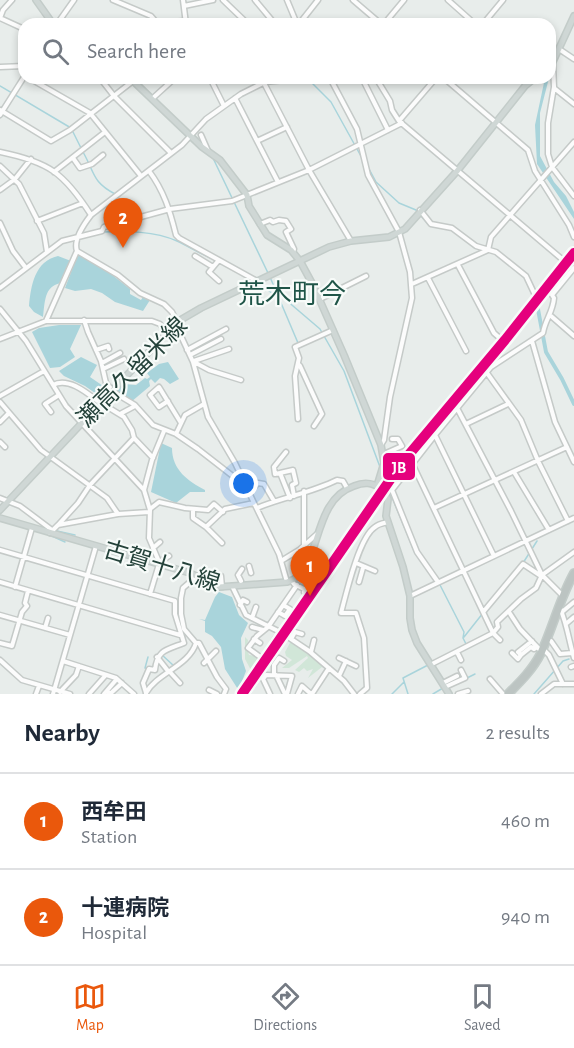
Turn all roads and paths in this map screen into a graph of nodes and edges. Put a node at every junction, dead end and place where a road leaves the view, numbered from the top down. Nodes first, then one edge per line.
1 (12, 0) edge
2 (36, 0) edge
3 (74, 0) edge
4 (113, 0) edge
5 (183, 0) edge
6 (213, 0) edge
7 (223, 0) edge
8 (255, 0) edge
9 (287, 0) edge
10 (318, 0) edge
11 (353, 0) edge
12 (404, 0) edge
13 (448, 0) edge
14 (503, 0) edge
15 (184, 6) junction
16 (574, 16) edge
17 (0, 18) edge
18 (50, 18) edge
19 (60, 18) edge
20 (153, 18) edge
21 (185, 18) edge
22 (242, 18) edge
23 (268, 18) edge
24 (297, 18) edge
25 (304, 18) edge
26 (375, 18) edge
27 (388, 18) edge
28 (468, 18) edge
29 (488, 18) edge
30 (18, 26) edge
31 (559, 49) junction
32 (556, 56) edge
33 (574, 59) edge
34 (18, 66) edge
35 (0, 67) edge
36 (19, 84) edge
37 (39, 84) edge
38 (105, 84) edge
39 (127, 84) edge
40 (138, 84) edge
41 (168, 84) edge
42 (213, 84) edge
43 (260, 84) edge
44 (265, 84) edge
45 (333, 84) edge
46 (365, 84) edge
47 (380, 84) edge
48 (431, 84) edge
49 (451, 84) edge
50 (528, 84) edge
51 (554, 84) edge
52 (554, 87) junction
53 (114, 96) junction
54 (153, 98) junction
55 (235, 98) junction
56 (574, 104) edge
57 (224, 106) junction
58 (1, 112) edge
59 (90, 113) junction
60 (401, 122) junction
61 (496, 122) junction
62 (287, 127) junction
63 (388, 130) junction
64 (105, 132) junction
65 (201, 135) dead end
66 (192, 136) junction
67 (257, 141) junction
68 (574, 142) edge
69 (362, 144) junction
70 (208, 151) junction
71 (0, 152) edge
72 (171, 153) junction
73 (103, 155) dead end
74 (73, 158) junction
75 (31, 159) junction
76 (0, 166) edge
77 (552, 168) junction
78 (309, 170) junction
79 (458, 170) junction
80 (149, 171) junction
81 (54, 172) junction
82 (141, 176) junction
83 (15, 179) junction
84 (541, 179) junction
85 (278, 182) junction
86 (0, 190) edge
87 (247, 195) junction
88 (574, 196) edge
89 (83, 203) junction
90 (170, 208) junction
91 (420, 210) junction
92 (510, 214) junction
93 (91, 215) junction
94 (38, 221) junction
95 (0, 223) edge
96 (260, 224) junction
97 (399, 232) junction
98 (80, 236) junction
99 (574, 237) edge
100 (351, 241) junction
101 (488, 249) junction
102 (574, 249) edge
103 (77, 251) junction
104 (47, 252) junction
105 (294, 252) junction
106 (195, 256) dead end
107 (219, 260) junction
108 (564, 260) junction
109 (300, 261) junction
110 (458, 265) junction
111 (213, 267) junction
112 (26, 268) junction
113 (574, 268) edge
114 (366, 276) dead end
115 (428, 278) junction
116 (219, 281) dead end
117 (257, 281) junction
118 (412, 284) junction
119 (0, 288) edge
120 (319, 299) junction
121 (0, 309) edge
122 (551, 316) junction
123 (84, 320) junction
124 (46, 321) junction
125 (176, 322) junction
126 (226, 328) dead end
127 (333, 330) junction
128 (17, 332) junction
129 (166, 332) junction
130 (574, 336) edge
131 (0, 339) edge
132 (221, 339) dead end
133 (502, 340) dead end
134 (532, 341) junction
135 (109, 349) dead end
136 (229, 349) dead end
137 (96, 350) junction
138 (187, 350) junction
139 (466, 351) dead end
140 (120, 353) dead end
141 (190, 355) junction
142 (124, 359) dead end
143 (193, 362) junction
144 (102, 363) junction
145 (298, 364) junction
146 (103, 369) junction
147 (44, 371) junction
148 (487, 373) junction
149 (241, 380) dead end
150 (52, 385) junction
151 (112, 390) junction
152 (59, 395) junction
153 (0, 396) edge
154 (0, 402) edge
155 (100, 402) junction
156 (168, 402) junction
157 (205, 404) junction
158 (508, 404) junction
159 (135, 405) junction
160 (457, 408) junction
161 (51, 412) dead end
162 (9, 413) junction
163 (120, 414) junction
164 (298, 419) dead end
165 (0, 422) edge
166 (82, 422) junction
167 (181, 423) junction
168 (466, 424) junction
169 (314, 426) dead end
170 (164, 431) junction
171 (176, 434) junction
172 (435, 435) junction
173 (134, 438) junction
174 (392, 440) dead end
175 (0, 442) edge
176 (381, 445) junction
177 (5, 447) dead end
178 (567, 447) junction
179 (286, 452) dead end
180 (384, 454) junction
181 (50, 456) junction
182 (153, 458) junction
183 (115, 459) junction
184 (538, 461) junction
185 (574, 462) edge
186 (412, 463) junction
187 (514, 472) junction
188 (280, 473) junction
189 (241, 475) junction
190 (495, 480) junction
191 (90, 485) junction
192 (347, 488) junction
193 (144, 490) junction
194 (392, 490) junction
195 (304, 491) junction
196 (382, 491) junction
197 (249, 492) junction
198 (464, 495) junction
199 (292, 497) junction
200 (0, 498) edge
201 (274, 501) junction
202 (7, 502) junction
203 (255, 503) junction
204 (257, 508) junction
205 (434, 508) junction
206 (193, 509) junction
207 (0, 510) edge
208 (150, 511) junction
209 (223, 512) junction
210 (118, 514) junction
211 (0, 518) edge
212 (574, 518) edge
213 (568, 521) junction
214 (388, 522) junction
215 (58, 525) junction
216 (206, 527) junction
217 (32, 528) junction
218 (549, 530) junction
219 (51, 531) junction
220 (318, 534) junction
221 (525, 541) junction
222 (160, 542) dead end
223 (222, 543) dead end
224 (96, 546) junction
225 (304, 546) junction
226 (153, 548) junction
227 (0, 550) edge
228 (574, 552) edge
229 (169, 556) dead end
230 (494, 556) junction
231 (24, 557) junction
232 (281, 561) junction
233 (159, 563) junction
234 (356, 563) junction
235 (249, 566) dead end
236 (168, 567) junction
237 (363, 568) junction
238 (242, 569) dead end
239 (464, 570) junction
240 (375, 571) dead end
241 (574, 573) edge
242 (174, 574) dead end
243 (87, 576) junction
244 (196, 576) junction
245 (221, 576) dead end
246 (542, 576) junction
247 (261, 577) dead end
248 (241, 581) dead end
249 (0, 582) edge
250 (359, 582) dead end
251 (438, 582) junction
252 (292, 583) junction
253 (257, 584) junction
254 (232, 586) junction
255 (15, 587) junction
256 (222, 588) junction
257 (305, 589) dead end
258 (28, 591) junction
259 (150, 594) junction
260 (410, 596) junction
261 (563, 596) junction
262 (247, 602) dead end
263 (574, 602) edge
264 (284, 604) junction
265 (79, 605) junction
266 (240, 605) junction
267 (256, 607) dead end
268 (561, 609) junction
269 (484, 611) junction
270 (278, 612) junction
271 (509, 612) junction
272 (0, 615) edge
273 (574, 617) edge
274 (48, 618) dead end
275 (252, 618) junction
276 (20, 620) junction
277 (273, 620) junction
278 (277, 623) dead end
279 (567, 623) junction
280 (252, 627) dead end
281 (45, 628) junction
282 (265, 629) junction
283 (494, 633) junction
284 (302, 634) dead end
285 (70, 635) junction
286 (180, 635) junction
287 (254, 639) junction
288 (291, 639) junction
289 (314, 640) dead end
290 (500, 640) dead end
291 (549, 641) junction
292 (200, 642) junction
293 (0, 643) edge
294 (260, 643) dead end
295 (525, 648) junction
296 (216, 651) dead end
297 (311, 652) junction
298 (457, 652) junction
299 (572, 653) junction
300 (157, 657) junction
301 (208, 658) junction
302 (339, 658) dead end
303 (574, 658) edge
304 (263, 659) dead end
305 (0, 660) edge
306 (461, 660) dead end
307 (63, 661) junction
308 (284, 661) dead end
309 (346, 661) junction
310 (204, 663) dead end
311 (432, 664) junction
312 (79, 666) junction
313 (356, 666) dead end
314 (329, 668) junction
315 (461, 670) dead end
316 (169, 671) junction
317 (275, 675) junction
318 (105, 676) junction
319 (339, 676) junction
320 (490, 679) dead end
321 (116, 680) dead end
322 (122, 683) junction
323 (180, 683) dead end
324 (563, 684) junction
325 (444, 685) junction
326 (39, 686) junction
327 (317, 686) junction
328 (574, 686) edge
329 (350, 688) junction
330 (209, 690) dead end
331 (324, 691) dead end
332 (54, 692) edge
333 (60, 692) junction
334 (105, 692) edge
335 (344, 692) dead end
336 (466, 692) edge
337 (147, 693) edge
338 (36, 694) edge
339 (70, 694) edge
340 (89, 694) edge
341 (134, 694) edge
342 (217, 694) edge
343 (224, 694) edge
344 (270, 694) edge
345 (286, 694) edge
346 (298, 694) edge
347 (312, 694) edge
348 (354, 694) edge
349 (360, 694) edge
350 (449, 694) edge
351 (458, 694) edge
352 (503, 694) edge
353 (508, 694) edge
354 (542, 694) edge

1 - 17 street
2 - 18 main road
3 - 19 street
4 - 20 street
5 - 15 street
6 - 15 street
7 - 22 street
8 - 23 street
9 - 24 street
10 - 25 street
11 - 26 street
12 - 27 street
13 - 28 street
14 - 29 street
15 - 21 street
16 - 31 main road
17 - 30 street
31 - 32 main road
31 - 33 street
34 - 35 street
36 - 58 street
37 - 59 street
38 - 53 street
39 - 53 street
40 - 54 main road
41 - 54 street
42 - 57 street
43 - 55 street
44 - 62 street
45 - 69 street
46 - 63 street
47 - 60 street
48 - 60 street
49 - 61 street
50 - 61 main road
51 - 52 street
52 - 56 street
52 - 77 street
53 - 59 street
53 - 72 street
54 - 66 main road
55 - 57 street
55 - 67 street
57 - 66 street
58 - 59 street
59 - 64 street
60 - 63 street
60 - 79 street
61 - 79 main road
61 - 84 street
62 - 67 street
62 - 78 street
63 - 69 street
64 - 74 street
64 - 82 street
65 - 70 street
66 - 70 main road
66 - 72 street
67 - 85 street
68 - 77 street
69 - 78 street
69 - 97 street
70 - 87 main road
71 - 75 street
72 - 80 street
73 - 74 street
74 - 81 street
75 - 81 street
75 - 83 street
76 - 83 street
77 - 84 street
77 - 88 street
78 - 85 street
78 - 100 street
79 - 91 main road
79 - 92 street
80 - 82 street
80 - 90 street
81 - 89 street
82 - 93 street
83 - 86 street
83 - 94 street
84 - 92 street
84 - 99 street
85 - 87 street
87 - 90 street
87 - 96 main road
89 - 93 street
89 - 94 street
90 - 98 street
90 - 107 street
91 - 97 main road
91 - 101 street
92 - 101 street
92 - 108 street
93 - 98 street
94 - 104 street
95 - 112 street
96 - 105 main road
96 - 105 street
97 - 100 main road, 瀬高久留米線
97 - 118 street
98 - 103 street
98 - 104 street
100 - 109 main road, 瀬高久留米線
101 - 108 street
101 - 110 street
102 - 108 street
103 - 124 street
103 - 125 street
104 - 112 street
105 - 109 main road
106 - 111 street
107 - 111 street
107 - 117 street
109 - 117 main road, 瀬高久留米線
109 - 120 main road
110 - 115 street
110 - 133 street
111 - 116 street
112 - 119 street
113 - 122 street
114 - 120 street
115 - 118 street
115 - 139 street
117 - 125 main road, 瀬高久留米線
118 - 176 street
120 - 127 main road
121 - 128 street
122 - 130 street
122 - 134 street
123 - 124 street
123 - 129 street
123 - 137 street
124 - 128 street
125 - 129 main road, 瀬高久留米線
125 - 138 street
126 - 138 street
127 - 145 street
127 - 176 main road
128 - 131 street
128 - 147 street
129 - 151 main road, 瀬高久留米線
132 - 141 street
134 - 148 street
134 - 178 street
135 - 137 street
136 - 143 street
137 - 144 street
138 - 141 street
140 - 144 street
141 - 143 street
142 - 146 street
143 - 149 street
143 - 157 street
144 - 146 street
145 - 164 street
145 - 169 street
146 - 151 street
147 - 150 street
147 - 153 street
148 - 158 street
148 - 160 street
150 - 152 street
150 - 155 street
151 - 155 main road, 瀬高久留米線
151 - 159 street
152 - 161 street
152 - 166 street
154 - 162 street
155 - 163 street
155 - 166 main road, 瀬高久留米線
156 - 156 street
156 - 167 street
157 - 167 street
157 - 189 street
158 - 168 street
158 - 184 street
159 - 163 street
159 - 170 street
160 - 168 street
160 - 172 street
162 - 165 street
162 - 181 street
163 - 173 street
166 - 181 main road, 瀬高久留米線
166 - 183 street
167 - 171 street
168 - 190 street
170 - 171 street
170 - 182 street
171 - 189 street
172 - 186 street
172 - 198 street
173 - 182 street
173 - 183 street
174 - 180 street
175 - 177 street
176 - 180 main road
178 - 184 street
178 - 185 street
179 - 188 street
180 - 196 main road
181 - 191 street
181 - 202 main road, 瀬高久留米線
182 - 193 street
183 - 191 street
183 - 193 street
184 - 187 street
184 - 213 street
186 - 194 street
186 - 205 street
187 - 190 street
187 - 218 street
188 - 199 street
188 - 199 street
189 - 197 street
190 - 198 street
190 - 221 street
191 - 210 street
191 - 215 street
192 - 195 street
192 - 196 main road
192 - 220 main road
193 - 208 street
194 - 196 street
194 - 251 street
195 - 199 street
195 - 225 street
196 - 214 main road
197 - 201 street
197 - 203 street
198 - 205 street
198 - 230 street
199 - 201 street
200 - 202 street
201 - 204 street
202 - 207 main road, 瀬高久留米線
202 - 219 street
203 - 204 street
203 - 209 street
204 - 232 street
205 - 239 street
206 - 208 street
206 - 209 street
206 - 216 street
208 - 210 street
208 - 226 street
209 - 216 street
210 - 215 street
211 - 217 main road, 古賀十八線
212 - 213 street
213 - 218 street
214 - 234 street
214 - 260 main road
215 - 219 street
216 - 223 street
217 - 219 main road, 古賀十八線
217 - 231 street
218 - 221 street
219 - 224 main road, 古賀十八線
220 - 225 street
220 - 252 main road
221 - 230 street
221 - 246 street
222 - 226 street
224 - 233 main road, 古賀十八線
224 - 243 street
225 - 232 street
226 - 233 street
227 - 231 street
228 - 246 street
229 - 233 street
230 - 239 street
231 - 243 street
231 - 255 street
232 - 252 street
233 - 236 main road, 古賀十八線
233 - 259 street
234 - 237 street
234 - 349 street
235 - 253 street
236 - 242 street
236 - 244 main road, 古賀十八線
237 - 240 street
237 - 250 street
238 - 248 street
239 - 251 street
239 - 269 street
241 - 261 highway
243 - 259 street
243 - 265 street
244 - 256 main road, 古賀十八線
244 - 292 street
245 - 256 street
246 - 261 street
246 - 269 street
246 - 271 street
247 - 253 street
249 - 255 street
251 - 260 street
252 - 253 main road, 古賀十八線
252 - 257 street
252 - 264 street
253 - 254 main road, 古賀十八線
254 - 256 main road, 古賀十八線
254 - 266 street
255 - 258 street
258 - 265 street
258 - 276 street
259 - 286 street
260 - 311 main road
261 - 268 highway
262 - 266 street
263 - 268 street
264 - 270 street
264 - 270 street
265 - 285 street
265 - 286 street
266 - 275 street
267 - 275 street
268 - 279 street
268 - 291 highway
269 - 283 street
270 - 277 street
271 - 283 street
271 - 295 street
272 - 276 street
273 - 279 street
274 - 281 street
275 - 282 street
276 - 281 street
276 - 293 street
277 - 278 street
277 - 282 street
279 - 299 street
280 - 282 street
281 - 285 street
282 - 287 street
282 - 288 street
283 - 290 street
283 - 298 street
284 - 288 street
285 - 307 street
286 - 300 street
287 - 294 street
287 - 304 street
288 - 297 street
289 - 297 street
291 - 295 highway
291 - 299 street
292 - 301 street
292 - 316 street
295 - 324 street
295 - 353 highway
296 - 301 street
297 - 314 street
298 - 306 street
298 - 311 street
299 - 303 street
300 - 316 street
300 - 337 street
301 - 310 street
301 - 343 street
302 - 309 street
305 - 326 street
307 - 312 street
307 - 332 street
308 - 317 street
309 - 313 street
309 - 319 street
311 - 325 main road
312 - 318 street
312 - 333 street
314 - 319 street
314 - 327 street
315 - 325 street
316 - 323 street
316 - 337 street
317 - 344 street
317 - 345 street
317 - 345 street
318 - 322 street
318 - 340 street
319 - 329 street
320 - 352 street
321 - 334 street
322 - 334 street
322 - 341 street
324 - 328 street
324 - 354 street
325 - 350 main road
326 - 332 street
326 - 338 street
327 - 331 street
327 - 347 street
329 - 335 street
329 - 348 street
330 - 342 street
332 - 333 street
333 - 339 street
336 - 351 street
346 - 347 street

